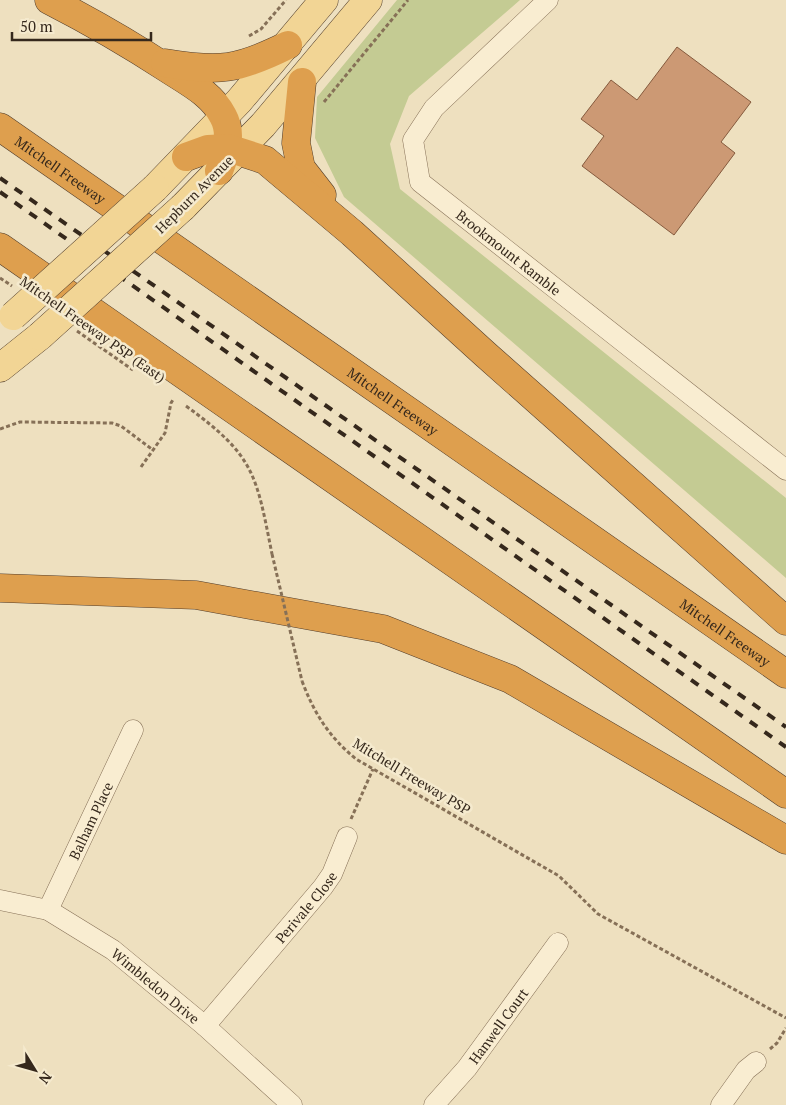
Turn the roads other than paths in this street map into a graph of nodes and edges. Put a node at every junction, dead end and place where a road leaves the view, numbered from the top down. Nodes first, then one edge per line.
1 (49, 0) edge
2 (324, 0) edge
3 (368, 0) edge
4 (548, 0) edge
5 (288, 45) junction
6 (156, 61) junction
7 (302, 82) junction
8 (224, 117) junction
9 (0, 127) edge
10 (228, 156) junction
11 (186, 157) junction
12 (352, 233) junction
13 (0, 247) edge
14 (11, 311) edge
15 (0, 368) edge
16 (786, 470) edge
17 (0, 588) edge
18 (786, 621) edge
19 (786, 674) edge
20 (133, 730) dead end
21 (786, 794) edge
22 (347, 837) road end
23 (786, 840) edge
24 (0, 900) edge
25 (48, 910) junction
26 (558, 943) dead end
27 (205, 1026) junction
28 (756, 1062) road end
29 (292, 1105) edge
30 (434, 1105) edge
31 (721, 1105) edge

1 - 6 highway
2 - 5 main road
3 - 7 main road, Hepburn Avenue
4 - 16 street, Brookmount Ramble
5 - 6 highway
5 - 8 main road
6 - 8 highway
7 - 10 main road, Hepburn Avenue
7 - 12 highway
8 - 10 highway
8 - 11 main road
9 - 19 highway, Mitchell Freeway
10 - 11 highway
10 - 12 highway
10 - 15 main road, Hepburn Avenue, bridge
11 - 14 main road, bridge
12 - 18 highway
13 - 21 highway
17 - 23 highway
20 - 25 street, Balham Place
22 - 27 street, Perivale Close
24 - 25 street, Wimbledon Drive
25 - 27 street, Wimbledon Drive
26 - 30 street, Hanwell Court
27 - 29 street, Wimbledon Drive
28 - 31 street

